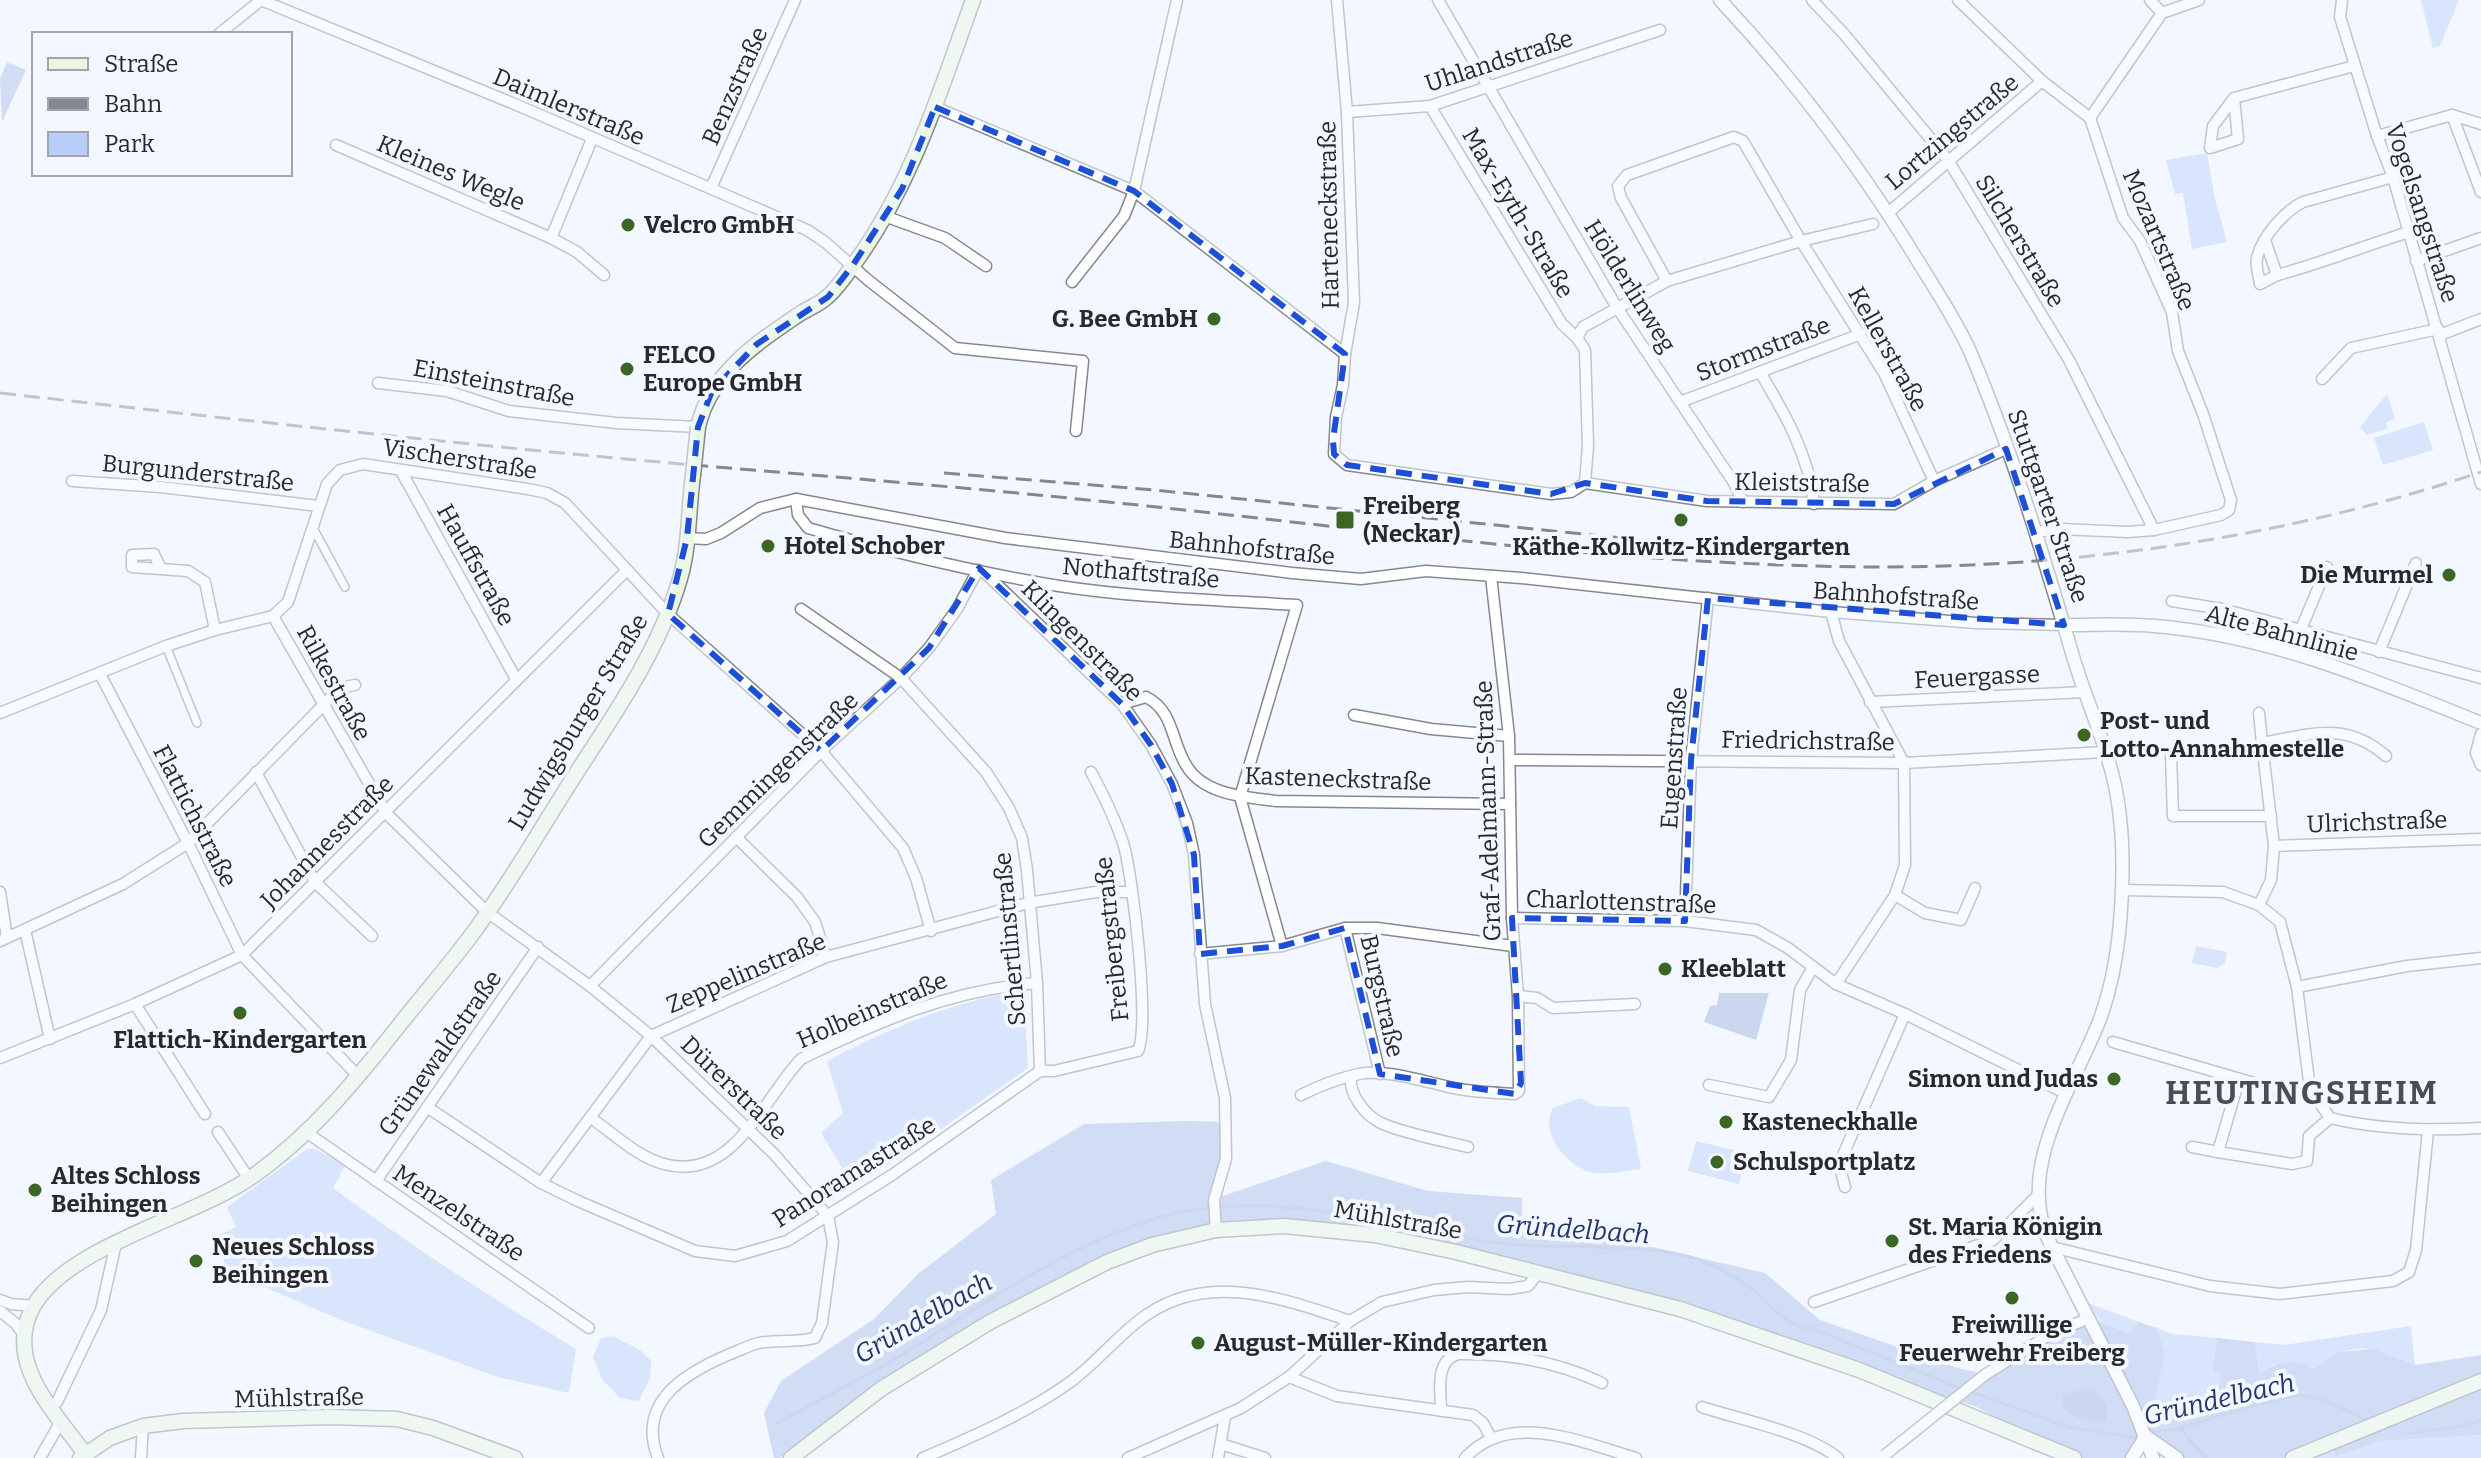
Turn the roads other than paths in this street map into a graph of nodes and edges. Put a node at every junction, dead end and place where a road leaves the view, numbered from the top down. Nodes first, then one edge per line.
1 (261, 0) edge
2 (795, 0) edge
3 (973, 0) edge
4 (1177, 0) edge
5 (1337, 0) edge
6 (1438, 0) edge
7 (1720, 0) edge
8 (1812, 0) edge
9 (1958, 0) edge
10 (2150, 0) edge
11 (2199, 0) edge
12 (2342, 0) edge
13 (2162, 13) junction
14 (1660, 30) dead end
15 (221, 32) edge
16 (2354, 66) junction
17 (2042, 81) junction
18 (1488, 88) junction
19 (2234, 98) junction
20 (1430, 106) junction
21 (935, 107) junction
22 (1347, 112) junction
23 (2452, 115) junction
24 (2090, 118) junction
25 (2481, 124) edge
26 (2377, 136) junction
27 (592, 139) junction
28 (336, 145) dead end
29 (1948, 160) junction
30 (2393, 177) junction
31 (711, 188) junction
32 (1134, 191) junction
33 (2481, 192) edge
34 (1888, 213) junction
35 (887, 217) junction
36 (1873, 224) dead end
37 (2409, 232) junction
38 (551, 238) junction
39 (2481, 238) edge
40 (2265, 240) junction
41 (1801, 241) junction
42 (2416, 261) junction
43 (853, 265) junction
44 (986, 266) dead end
45 (604, 275) dead end
46 (2277, 275) junction
47 (1667, 281) junction
48 (1072, 282) dead end
49 (1616, 306) junction
50 (2481, 319) edge
51 (2439, 332) junction
52 (1861, 334) junction
53 (1577, 338) junction
54 (1345, 354) junction
55 (1760, 372) junction
56 (2322, 379) dead end
57 (378, 383) dead end
58 (1680, 402) junction
59 (698, 427) junction
60 (1076, 431) dead end
61 (2006, 449) junction
62 (401, 471) junction
63 (72, 481) dead end
64 (1934, 481) junction
65 (1585, 483) junction
66 (2481, 484) edge
67 (796, 499) junction
68 (1743, 502) junction
69 (1814, 504) junction
70 (318, 506) junction
71 (313, 528) junction
72 (2154, 530) junction
73 (2036, 532) junction
74 (687, 538) junction
75 (2416, 563) dead end
76 (2327, 567) dead end
77 (161, 569) dead end
78 (626, 571) junction
79 (980, 571) junction
80 (1491, 576) junction
81 (345, 587) dead end
82 (1708, 598) junction
83 (2172, 601) dead end
84 (801, 609) dead end
85 (1831, 612) junction
86 (668, 614) junction
87 (273, 616) junction
88 (2064, 625) junction
89 (2301, 629) junction
90 (215, 630) junction
91 (166, 646) junction
92 (2379, 652) junction
93 (100, 674) junction
94 (901, 678) junction
95 (2481, 678) edge
96 (516, 679) junction
97 (355, 685) dead end
98 (2085, 692) junction
99 (1870, 702) junction
100 (1122, 704) junction
101 (322, 706) junction
102 (0, 713) edge
103 (2259, 713) dead end
104 (1354, 715) dead end
105 (197, 723) dead end
106 (2481, 723) edge
107 (1509, 736) junction
108 (2480, 737) edge
109 (2262, 743) junction
110 (821, 751) junction
111 (2105, 752) junction
112 (2171, 755) dead end
113 (2386, 756) dead end
114 (1510, 760) junction
115 (1691, 760) junction
116 (1904, 763) junction
117 (2481, 765) edge
118 (256, 772) junction
119 (1091, 772) dead end
120 (1240, 797) junction
121 (1510, 804) junction
122 (386, 813) junction
123 (2271, 816) junction
124 (736, 837) junction
125 (2481, 839) edge
126 (188, 843) junction
127 (2274, 846) junction
128 (315, 882) junction
129 (1975, 888) dead end
130 (2122, 890) junction
131 (0, 892) edge
132 (1131, 892) junction
133 (1895, 895) junction
134 (1028, 903) junction
135 (2259, 905) junction
136 (487, 912) junction
137 (1512, 918) junction
138 (1685, 921) junction
139 (1345, 928) junction
140 (25, 930) junction
141 (931, 931) junction
142 (372, 936) dead end
143 (3, 939) edge
144 (1282, 946) junction
145 (1513, 946) junction
146 (538, 947) junction
147 (1200, 954) junction
148 (242, 955) junction
149 (826, 957) junction
150 (2481, 958) edge
151 (1813, 967) junction
152 (1037, 983) junction
153 (1836, 984) junction
154 (590, 986) junction
155 (2297, 987) junction
156 (1518, 996) junction
157 (135, 1004) junction
158 (1635, 1004) dead end
159 (1905, 1014) junction
160 (651, 1036) junction
161 (50, 1039) junction
162 (2113, 1042) dead end
163 (1130, 1055) joint
164 (0, 1058) edge
165 (1040, 1071) junction
166 (1380, 1074) junction
167 (358, 1076) junction
168 (1351, 1078) junction
169 (2239, 1080) junction
170 (1709, 1085) dead end
171 (2310, 1089) junction
172 (2065, 1093) junction
173 (1301, 1095) dead end
174 (427, 1107) junction
175 (205, 1114) dead end
176 (591, 1118) junction
177 (2330, 1118) junction
178 (2481, 1128) edge
179 (750, 1130) junction
180 (2428, 1131) junction
181 (218, 1132) dead end
182 (306, 1132) junction
183 (1468, 1147) dead end
184 (2192, 1147) dead end
185 (2218, 1152) junction
186 (249, 1179) junction
187 (376, 1181) junction
188 (541, 1183) junction
189 (1845, 1187) dead end
190 (2039, 1194) junction
191 (828, 1216) junction
192 (1216, 1225) junction
193 (116, 1243) junction
194 (2052, 1247) junction
195 (1539, 1272) junction
196 (5, 1302) edge
197 (1814, 1302) dead end
198 (5, 1315) edge
199 (2089, 1318) junction
200 (28, 1320) junction
201 (1350, 1321) junction
202 (589, 1328) dead end
203 (1289, 1377) junction
204 (2481, 1381) edge
205 (1602, 1383) dead end
206 (1702, 1407) dead end
207 (50, 1408) junction
208 (1441, 1411) junction
209 (1225, 1417) junction
210 (61, 1421) junction
211 (143, 1426) junction
212 (2144, 1430) junction
213 (1491, 1438) junction
214 (1221, 1444) junction
215 (82, 1456) edge
216 (1883, 1456) edge
217 (40, 1458) edge
218 (141, 1458) edge
219 (515, 1458) edge
220 (658, 1458) edge
221 (791, 1458) edge
222 (923, 1458) edge
223 (1128, 1458) edge
224 (1218, 1458) edge
225 (1265, 1458) edge
226 (1465, 1458) edge
227 (1636, 1458) edge
228 (1838, 1458) edge
229 (2074, 1458) edge
230 (2132, 1458) edge
231 (2153, 1458) edge
232 (2177, 1458) edge
233 (2293, 1458) edge

1 - 15 street
1 - 27 street, Daimlerstraße
2 - 31 street, Benzstraße
3 - 21 main road, Ludwigsburger Straße
4 - 32 street
5 - 22 street, Harteneckstraße
6 - 18 street, Hölderlinweg
7 - 34 street, Stuttgarter Straße
8 - 29 street, Silcherstraße
9 - 17 street
10 - 13 street
11 - 13 street
12 - 16 street, Vogelsangstraße
13 - 24 street
14 - 18 street, Uhlandstraße
16 - 19 street
16 - 26 street, Vogelsangstraße
17 - 24 street
17 - 29 street, Lortzingstraße
18 - 20 street, Uhlandstraße
18 - 49 street, Hölderlinweg
19 - 19 street
20 - 22 street, Uhlandstraße
20 - 53 street, Max-Eyth-Straße
21 - 32 street
21 - 35 main road, Ludwigsburger Straße
22 - 54 street, Harteneckstraße
23 - 25 street
23 - 26 street
23 - 33 street
24 - 72 street, Mozartstraße
26 - 30 street, Vogelsangstraße
27 - 31 street, Daimlerstraße
27 - 38 street
28 - 38 street, Kleines Wegle
29 - 34 street, Lortzingstraße
29 - 72 street, Silcherstraße
30 - 37 street, Vogelsangstraße
30 - 40 street
31 - 43 street, Daimlerstraße
32 - 48 street
32 - 54 street
34 - 61 street, Stuttgarter Straße
35 - 43 main road, Ludwigsburger Straße
35 - 44 street
36 - 41 street, Max-Eyth-Straße
37 - 42 street, Vogelsangstraße
37 - 46 street
38 - 45 street, Kleines Wegle
39 - 42 street
40 - 46 street
40 - 46 street
41 - 47 street, Max-Eyth-Straße
41 - 47 street, Kellerstraße
41 - 52 street, Kellerstraße
42 - 51 street, Vogelsangstraße
43 - 59 main road, Ludwigsburger Straße
43 - 60 street, Daimlerstraße
47 - 49 street, Max-Eyth-Straße
49 - 53 street, Max-Eyth-Straße
49 - 58 street, Hölderlinweg
50 - 51 street
51 - 56 street
51 - 66 street, Vogelsangstraße
52 - 55 street, Stormstraße
52 - 64 street, Kellerstraße
53 - 65 street, Max-Eyth-Straße
54 - 65 street, Harteneckstraße
55 - 58 street, Stormstraße
55 - 69 street
57 - 59 street, Einsteinstraße
58 - 68 street, Hölderlinweg
59 - 74 main road, Ludwigsburger Straße, bridge
61 - 64 street, Kleiststraße
61 - 73 street, Stuttgarter Straße
62 - 70 street, Vischerstraße
62 - 78 street, Vischerstraße
62 - 96 street, Hauffstraße
63 - 70 street, Burgunderstraße
64 - 69 street, Kleiststraße
65 - 68 street, Kleiststraße
67 - 74 street, Bahnhofstraße
67 - 79 street
67 - 80 street, Bahnhofstraße
68 - 69 street, Kleiststraße
70 - 71 street
71 - 81 street
71 - 87 street
72 - 73 street
73 - 88 street, Stuttgarter Straße
74 - 86 main road, Ludwigsburger Straße
75 - 92 street
76 - 89 street
77 - 90 street
78 - 86 street, Vischerstraße
78 - 96 street, Johannesstraße
79 - 94 street, Gemmingenstraße
79 - 100 street, Klingenstraße
79 - 120 street, Nothaftstraße
80 - 82 street, Bahnhofstraße
80 - 107 street, Graf-Adelmann-Straße
82 - 85 street, Bahnhofstraße
82 - 115 street, Eugenstraße
83 - 89 street
84 - 94 street, Schertlinstraße
85 - 88 street, Bahnhofstraße
85 - 99 street
86 - 110 street, Vischerstraße
86 - 136 main road, Ludwigsburger Straße
87 - 90 street
87 - 101 street, Rilkestraße
88 - 98 street, Stuttgarter Straße
88 - 106 street, Alte Bahnlinie
89 - 92 street
90 - 91 street
91 - 93 street
91 - 105 street
92 - 95 street
93 - 102 street
93 - 126 street, Flattichstraße
94 - 110 street, Gemmingenstraße
94 - 134 street, Schertlinstraße
96 - 122 street, Johannesstraße
97 - 101 street
98 - 99 street, Feuergasse
98 - 111 street, Stuttgarter Straße
99 - 116 street
100 - 120 street, Kasteneckstraße
100 - 147 street, Klingenstraße
101 - 118 street
101 - 122 street, Rilkestraße
103 - 109 street
104 - 107 street
107 - 114 street, Graf-Adelmann-Straße
108 - 117 street
109 - 113 street
109 - 123 street
110 - 124 street, Gemmingenstraße
110 - 141 street, Vischerstraße
111 - 116 street, Friedrichstraße
111 - 130 street, Stuttgarter Straße
112 - 123 street
114 - 115 street, Friedrichstraße
114 - 121 street, Graf-Adelmann-Straße
115 - 116 street, Friedrichstraße
115 - 138 street, Eugenstraße
116 - 133 street
118 - 126 street
118 - 128 street
119 - 132 street, Freibergstraße
120 - 121 street, Kasteneckstraße
120 - 144 street
121 - 137 street, Graf-Adelmann-Straße
122 - 128 street, Johannesstraße
122 - 136 street, Rilkestraße
123 - 127 street
124 - 149 street
124 - 154 street, Gemmingenstraße
125 - 127 street, Ulrichstraße
126 - 140 street
126 - 148 street, Flattichstraße
127 - 135 street
128 - 142 street
128 - 148 street, Johannesstraße
129 - 133 street
130 - 135 street
130 - 172 street, Stuttgarter Straße
131 - 143 street
132 - 134 street, Zeppelinstraße
132 - 163 street, Freibergstraße
133 - 153 street
134 - 141 street, Zeppelinstraße
134 - 152 street, Schertlinstraße
135 - 155 street
136 - 146 street, Dürerstraße
136 - 167 main road, Ludwigsburger Straße
137 - 138 street, Charlottenstraße
137 - 145 street, Graf-Adelmann-Straße
138 - 151 street, Charlottenstraße
139 - 144 street
139 - 145 street
139 - 166 street, Burgstraße
140 - 143 street
140 - 161 street
141 - 149 street, Zeppelinstraße
144 - 147 street
145 - 156 street, Graf-Adelmann-Straße
146 - 154 street, Dürerstraße
146 - 174 street, Grünewaldstraße
147 - 192 street, Klingenstraße
148 - 157 street, Johannesstraße
148 - 167 street, Flattichstraße
149 - 160 street, Zeppelinstraße
150 - 155 street
151 - 153 street, Charlottenstraße
151 - 170 street
152 - 165 street, Schertlinstraße
152 - 179 street, Holbeinstraße
153 - 159 street, Charlottenstraße
154 - 160 street, Dürerstraße
155 - 171 street
156 - 158 street
156 - 166 street, Graf-Adelmann-Straße
157 - 161 street, Johannesstraße
157 - 175 street
159 - 172 street, Charlottenstraße
159 - 189 street
160 - 176 street, Zeppelinstraße
160 - 179 street, Dürerstraße
161 - 164 street, Johannesstraße
162 - 169 street
163 - 165 street, Panoramastraße
165 - 191 street, Panoramastraße
166 - 168 street
167 - 182 main road, Ludwigsburger Straße
168 - 173 street
168 - 183 street
169 - 171 street
169 - 185 street
171 - 177 street
172 - 190 street, Stuttgarter Straße
174 - 187 street, Grünewaldstraße
174 - 188 street, Panoramastraße
176 - 179 street, Holbeinstraße
176 - 188 street, Zeppelinstraße
177 - 180 street
177 - 185 street
178 - 180 street
179 - 191 street, Dürerstraße
180 - 194 street
181 - 186 street
182 - 186 main road, Ludwigsburger Straße
182 - 187 street, Menzelstraße
184 - 185 street
186 - 193 main road, Ludwigsburger Straße
187 - 202 street, Menzelstraße
188 - 191 street, Panoramastraße
190 - 194 street, Stuttgarter Straße
190 - 197 street
191 - 220 street
192 - 195 main road, Mühlstraße
192 - 221 main road, Mühlstraße
193 - 200 main road, Ludwigsburger Straße
193 - 207 street
194 - 199 street, Stuttgarter Straße
195 - 201 street
195 - 229 main road, Mühlstraße
196 - 200 street
198 - 200 street
198 - 200 street
199 - 212 street, Stuttgarter Straße
199 - 216 street, bridge
200 - 207 main road
201 - 203 street
201 - 222 street
203 - 208 street
203 - 209 street
204 - 233 main road
205 - 208 street
206 - 228 street
207 - 210 main road
208 - 213 street
209 - 214 street
209 - 223 street
210 - 215 main road
210 - 217 street
211 - 215 main road, Mühlstraße
211 - 218 street
211 - 219 main road, Mühlstraße
212 - 230 street
212 - 231 street, Stuttgarter Straße
212 - 232 street
213 - 226 street
213 - 227 street
214 - 224 street
214 - 225 street

